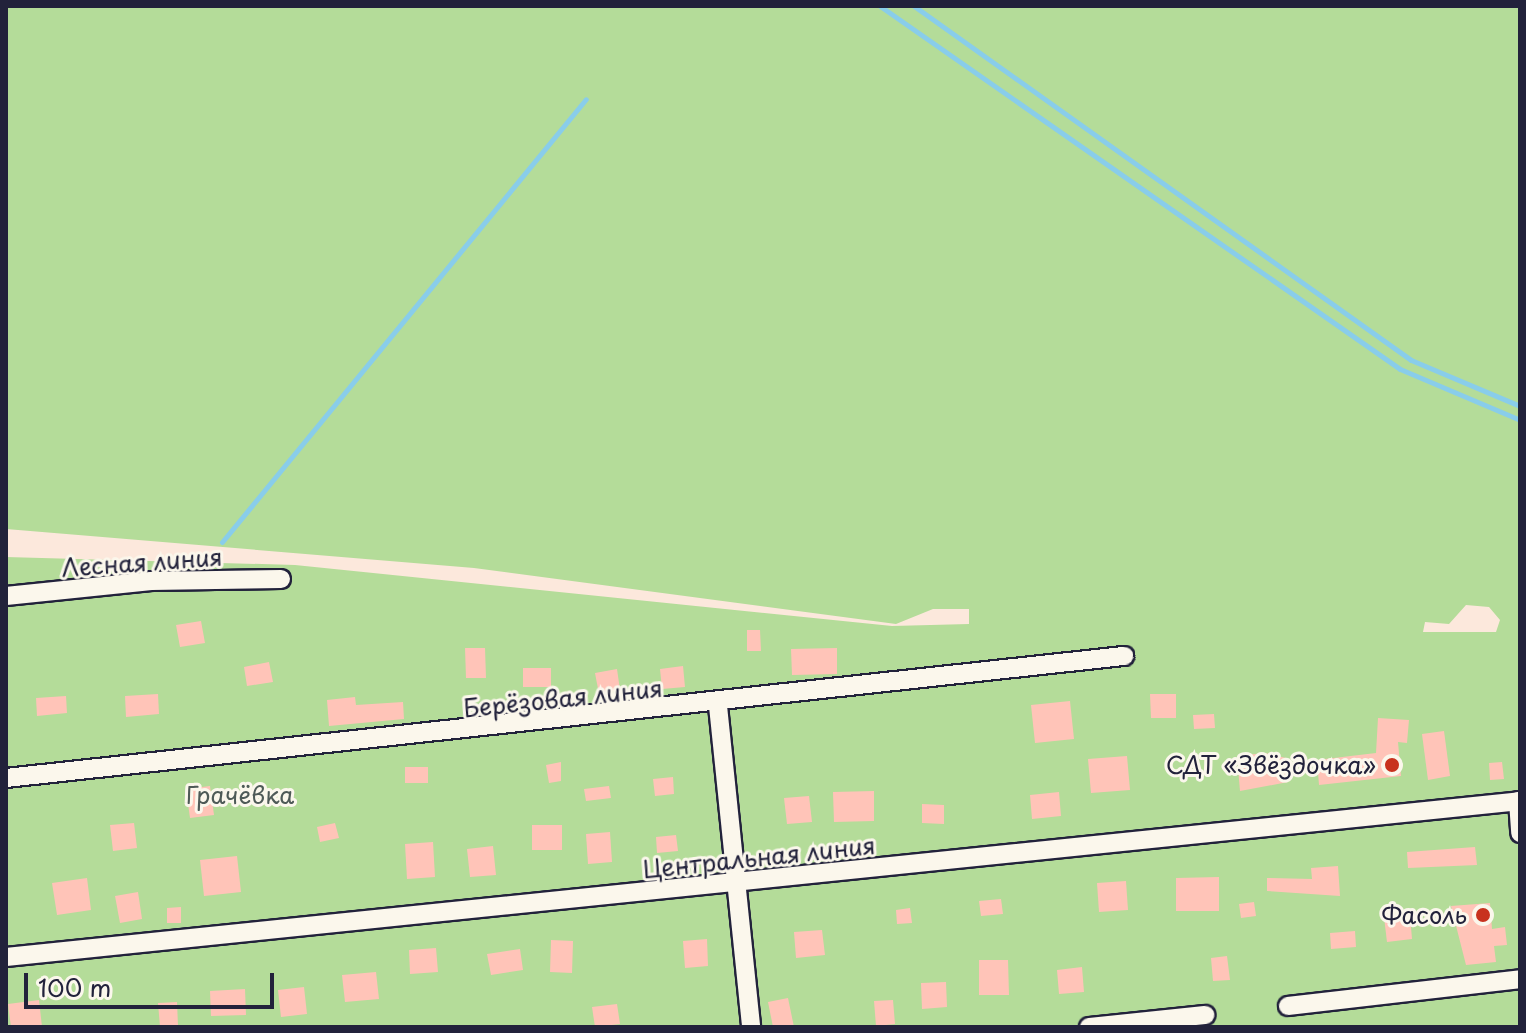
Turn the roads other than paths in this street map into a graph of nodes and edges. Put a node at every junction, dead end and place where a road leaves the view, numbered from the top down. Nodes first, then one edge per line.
1 (281, 579) dead end
2 (6, 596) edge
3 (1124, 656) dead end
4 (718, 706) junction
5 (6, 778) edge
6 (1519, 801) edge
7 (1520, 833) edge
8 (737, 884) junction
9 (6, 957) edge
10 (1520, 979) edge
11 (1288, 1006) dead end
12 (1205, 1015) dead end
13 (751, 1027) edge
14 (1089, 1027) edge

1 - 2 street, Лесная линия
3 - 4 street, Берёзовая линия
4 - 5 street, Берёзовая линия
4 - 8 street
6 - 7 street
6 - 8 street, Центральная линия
8 - 9 street, Центральная линия
8 - 13 street
10 - 11 street
12 - 14 street

